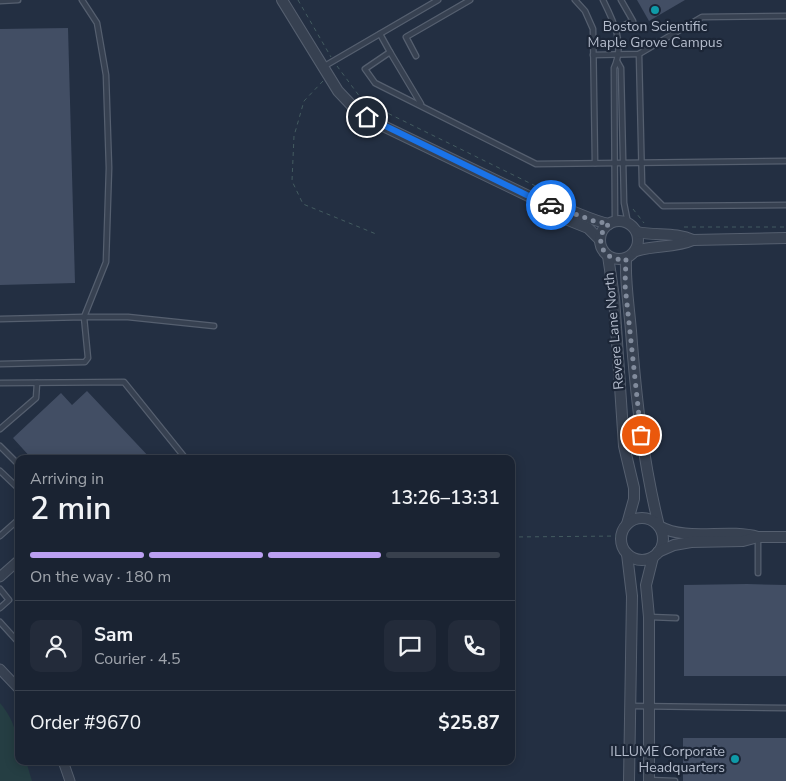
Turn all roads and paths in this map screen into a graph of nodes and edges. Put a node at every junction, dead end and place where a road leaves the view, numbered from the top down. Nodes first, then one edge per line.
1 (18, 0) edge
2 (82, 0) edge
3 (282, 0) edge
4 (438, 0) edge
5 (470, 0) edge
6 (575, 0) edge
7 (603, 0) edge
8 (621, 0) edge
9 (0, 1) edge
10 (786, 16) edge
11 (617, 29) junction
12 (380, 34) junction
13 (390, 52) junction
14 (617, 54) junction
15 (639, 54) junction
16 (593, 55) junction
17 (416, 56) dead end
18 (617, 61) junction
19 (326, 71) junction
20 (421, 105) junction
21 (786, 161) edge
22 (595, 163) junction
23 (615, 163) junction
24 (622, 163) junction
25 (641, 163) junction
26 (545, 204) junction
27 (786, 205) edge
28 (612, 222) junction
29 (628, 223) junction
30 (637, 232) junction
31 (376, 234) dead end
32 (786, 238) edge
33 (600, 240) junction
34 (693, 240) junction
35 (636, 251) junction
36 (608, 256) junction
37 (626, 259) junction
38 (84, 316) junction
39 (0, 319) edge
40 (214, 326) dead end
41 (0, 364) edge
42 (0, 383) edge
43 (37, 383) junction
44 (0, 429) edge
45 (0, 446) edge
46 (183, 455) edge
47 (15, 461) edge
48 (0, 471) edge
49 (15, 486) edge
50 (15, 523) edge
51 (627, 524) junction
52 (659, 526) junction
53 (0, 536) edge
54 (621, 536) junction
55 (515, 537) edge
56 (758, 537) junction
57 (786, 537) edge
58 (627, 554) junction
59 (656, 554) junction
60 (15, 564) edge
61 (758, 573) dead end
62 (0, 577) edge
63 (0, 589) edge
64 (0, 608) edge
65 (649, 617) junction
66 (676, 618) dead end
67 (0, 622) edge
68 (15, 639) edge
69 (0, 668) edge
70 (15, 685) edge
71 (632, 706) junction
72 (649, 706) junction
73 (786, 708) edge
74 (64, 765) edge
75 (649, 780) edge
76 (70, 781) edge
77 (629, 781) edge
78 (675, 781) edge

1 - 9 lane
2 - 38 lane
3 - 19 street
4 - 12 lane
5 - 17 lane
6 - 16 lane
7 - 11 lane
8 - 11 lane
10 - 15 lane
11 - 14 lane
12 - 13 lane
12 - 19 lane
13 - 20 lane
13 - 20 lane
14 - 15 lane
14 - 16 lane
14 - 18 lane
15 - 25 lane
16 - 22 lane
18 - 23 lane
18 - 24 lane
19 - 26 street
19 - 31 path
20 - 22 lane
21 - 25 lane
22 - 23 lane
23 - 24 lane
23 - 28 lane
24 - 25 lane
24 - 29 lane
25 - 27 lane
26 - 28 street
26 - 33 street
28 - 29 street
28 - 33 street
29 - 30 street
30 - 34 street
30 - 35 street
32 - 34 street
33 - 36 street
34 - 35 street
35 - 37 street
36 - 37 street
36 - 51 street, Revere Lane North
37 - 52 street, Revere Lane North
38 - 39 lane
38 - 40 lane
38 - 41 lane
42 - 43 lane
43 - 44 lane
43 - 46 lane
45 - 47 lane
48 - 49 lane
50 - 53 lane
51 - 52 street
51 - 54 street
52 - 56 street
52 - 59 street
54 - 55 path
54 - 58 street
56 - 57 street
56 - 59 street
56 - 61 lane
58 - 59 street
58 - 71 street
59 - 65 street
60 - 62 street
63 - 64 lane
65 - 66 lane
65 - 72 street
67 - 68 lane
69 - 70 street
71 - 72 lane
71 - 77 street
72 - 73 lane
72 - 75 street
74 - 76 street
75 - 78 lane

